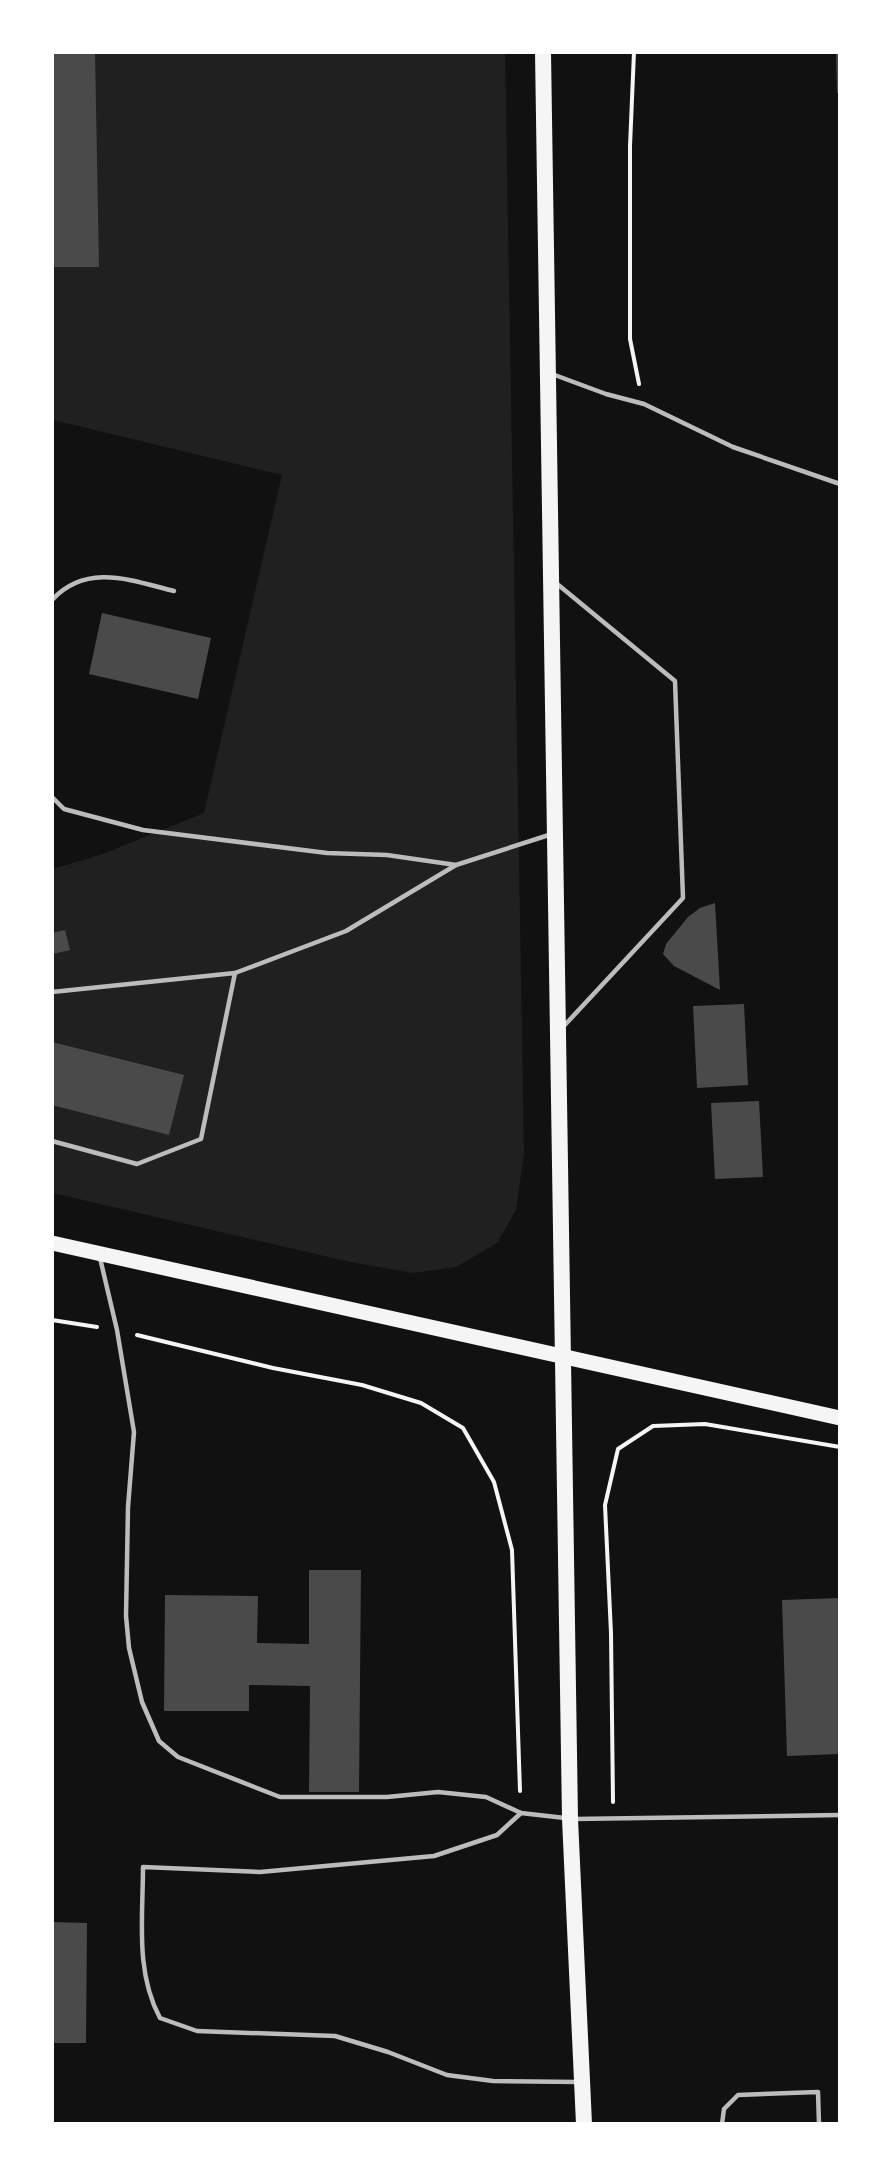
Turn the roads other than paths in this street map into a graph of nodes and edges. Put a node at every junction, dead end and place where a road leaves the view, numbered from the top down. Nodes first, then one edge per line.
1 (543, 52) edge
2 (546, 372) junction
3 (840, 484) edge
4 (550, 578) junction
5 (174, 591) dead end
6 (52, 600) edge
7 (52, 797) edge
8 (555, 833) junction
9 (456, 865) junction
10 (235, 973) junction
11 (52, 992) edge
12 (558, 1032) junction
13 (52, 1141) edge
14 (52, 1243) edge
15 (100, 1255) junction
16 (564, 1356) junction
17 (840, 1418) edge
18 (521, 1813) junction
19 (840, 1815) edge
20 (570, 1819) junction
21 (582, 2082) junction
22 (584, 2124) edge
23 (722, 2124) edge
24 (819, 2124) edge

1 - 2 highway
2 - 3 lane
2 - 4 highway
4 - 8 highway
4 - 12 lane
5 - 6 lane
7 - 9 lane
8 - 9 lane
8 - 12 highway
9 - 10 lane
10 - 11 lane
10 - 13 lane
12 - 16 highway
14 - 15 main road
15 - 16 main road
15 - 18 lane
16 - 17 main road
16 - 20 highway
18 - 20 lane
18 - 21 lane
19 - 20 lane
20 - 21 highway
21 - 22 highway
23 - 24 lane

